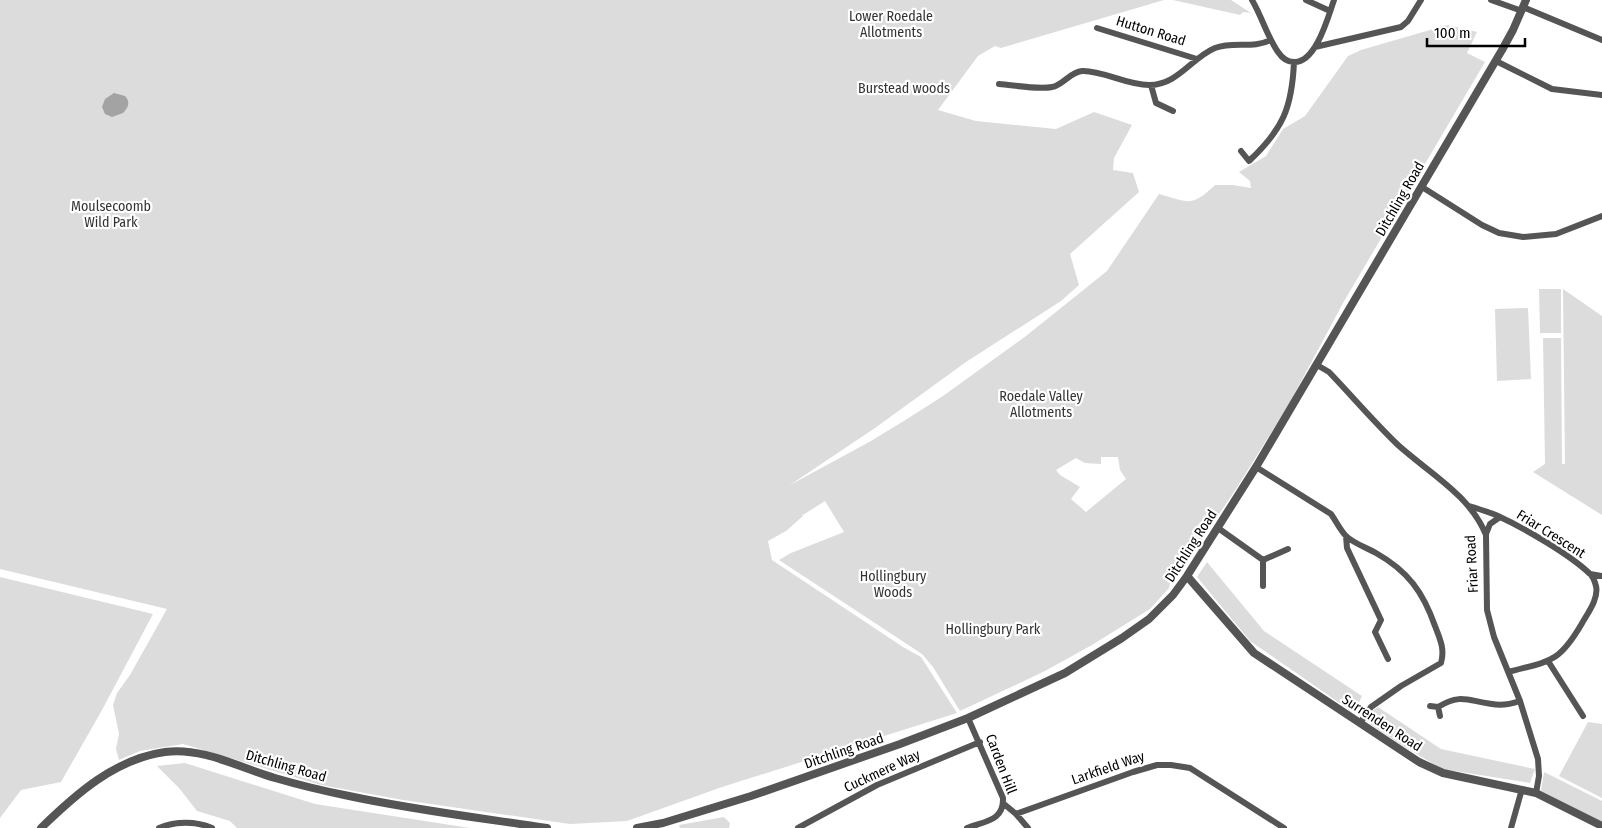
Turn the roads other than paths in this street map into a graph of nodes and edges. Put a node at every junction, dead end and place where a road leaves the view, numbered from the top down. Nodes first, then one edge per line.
1 (1252, 0) edge
2 (1306, 0) edge
3 (1334, 0) edge
4 (1421, 0) edge
5 (1491, 0) edge
6 (1524, 6) edge
7 (1330, 11) junction
8 (1097, 28) dead end
9 (1271, 40) junction
10 (1602, 40) edge
11 (1315, 47) junction
12 (1197, 59) junction
13 (1496, 61) junction
14 (1294, 62) junction
15 (998, 84) dead end
16 (1150, 85) junction
17 (1602, 95) edge
18 (1173, 111) dead end
19 (1241, 151) dead end
20 (1422, 187) junction
21 (1602, 216) edge
22 (1317, 365) junction
23 (1256, 467) junction
24 (1468, 506) junction
25 (1500, 517) junction
26 (1218, 528) junction
27 (1486, 535) junction
28 (1346, 536) junction
29 (1288, 549) dead end
30 (1264, 560) junction
31 (1590, 574) junction
32 (1187, 576) junction
33 (1602, 576) edge
34 (1263, 586) dead end
35 (1602, 589) edge
36 (1596, 594) junction
37 (1388, 659) dead end
38 (1548, 662) junction
39 (1508, 672) junction
40 (1520, 702) junction
41 (1430, 706) dead end
42 (1438, 707) junction
43 (1440, 716) dead end
44 (1583, 716) dead end
45 (968, 718) junction
46 (1360, 723) junction
47 (980, 742) junction
48 (1522, 789) junction
49 (1536, 793) junction
50 (1004, 804) junction
51 (1016, 814) junction
52 (1602, 826) edge
53 (41, 828) edge
54 (159, 828) edge
55 (212, 828) edge
56 (547, 828) edge
57 (637, 828) edge
58 (798, 828) edge
59 (967, 828) edge
60 (1028, 828) edge
61 (1284, 828) edge
62 (1511, 828) edge

1 - 9 street
2 - 7 street
3 - 7 street
4 - 11 street
5 - 6 street
6 - 10 street
6 - 13 street, Ditchling Road
7 - 11 street
8 - 12 street, Hutton Road
9 - 12 street
9 - 14 street
11 - 14 street
12 - 16 street
13 - 17 street
13 - 20 street, Ditchling Road
14 - 19 street
15 - 16 street
16 - 18 street
20 - 21 street
20 - 22 street, Ditchling Road
22 - 23 street, Ditchling Road
22 - 24 street, Friar Road
23 - 26 street, Ditchling Road
23 - 28 street
24 - 25 street, Friar Crescent
24 - 27 street, Friar Road
25 - 27 street, Friar Crescent
25 - 31 street, Friar Crescent
26 - 30 street
26 - 32 street, Ditchling Road
27 - 39 street, Friar Road
28 - 37 street
28 - 46 street
29 - 30 street
30 - 34 street
31 - 33 street
31 - 36 street, Friar Crescent
32 - 45 street, Ditchling Road
32 - 46 street, Surrenden Road
35 - 36 street
36 - 38 street
38 - 39 street
38 - 44 street
39 - 40 street, Friar Road
40 - 42 street
40 - 49 street, Friar Road
41 - 42 street
42 - 43 street
45 - 47 street, Carden Hill
45 - 57 street, Ditchling Road
46 - 48 street, Surrenden Road
47 - 50 street, Carden Hill
47 - 58 street, Cuckmere Way
48 - 49 street, Surrenden Road
48 - 62 street
49 - 52 street, Surrenden Road
50 - 51 street
50 - 59 street, Carden Hill
51 - 60 street
51 - 61 street, Larkfield Way
53 - 56 street, Ditchling Road
54 - 55 street

